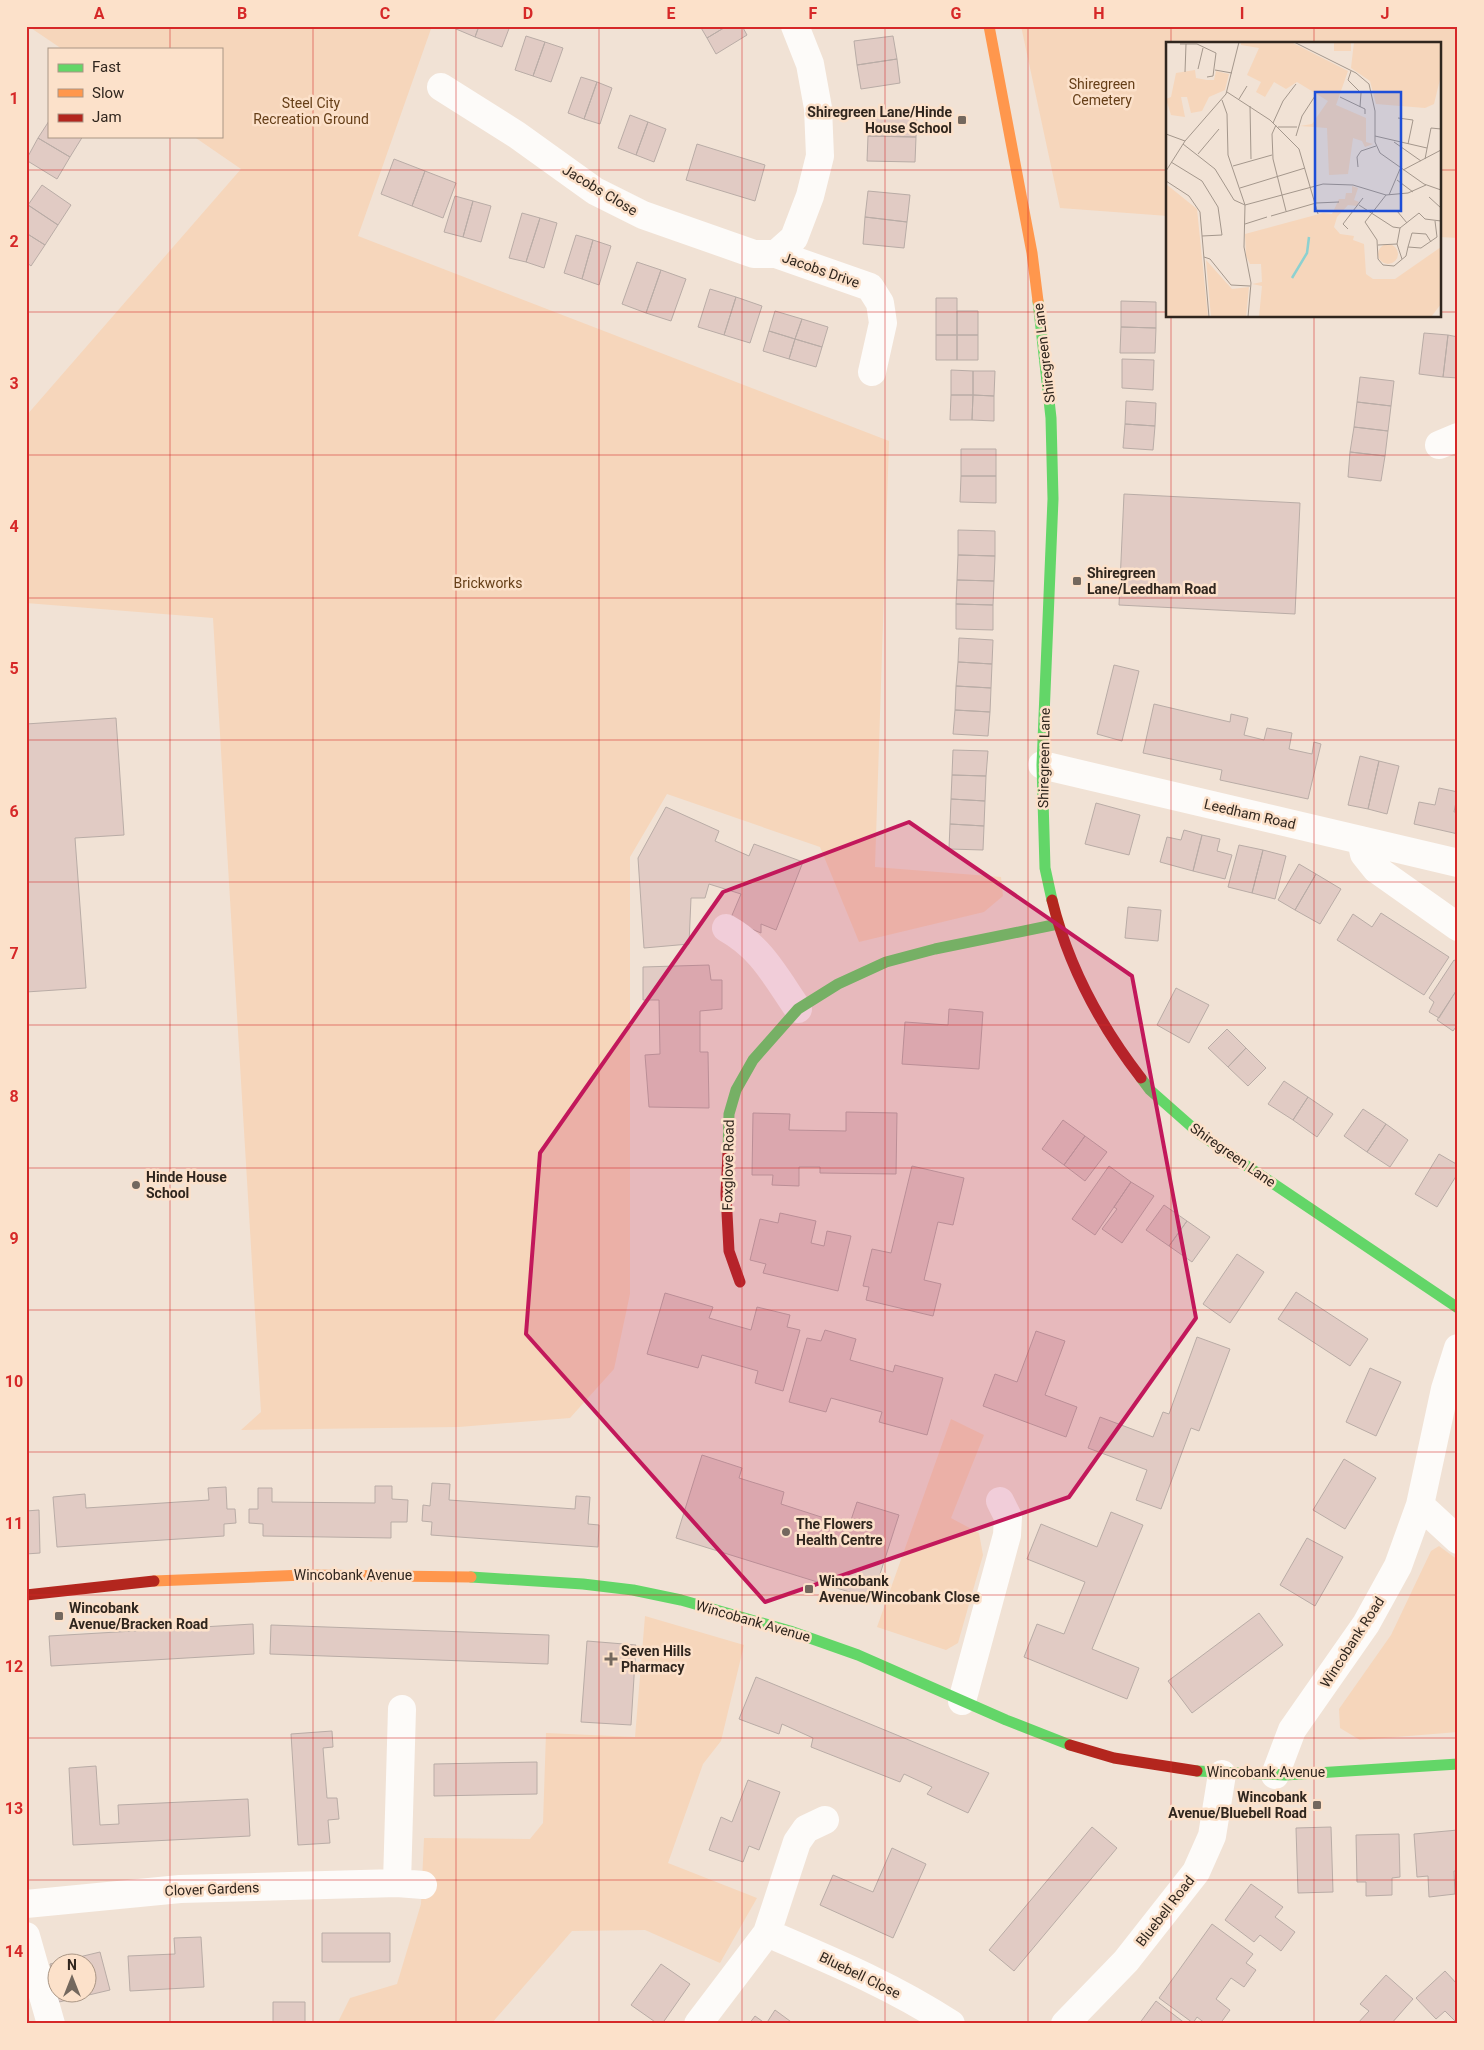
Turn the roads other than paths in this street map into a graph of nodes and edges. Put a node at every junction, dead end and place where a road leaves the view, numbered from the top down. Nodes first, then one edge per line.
1 (796, 26) edge
2 (989, 26) edge
3 (441, 87) dead end
4 (776, 254) junction
5 (872, 372) dead end
6 (1042, 765) junction
7 (1361, 840) junction
8 (1458, 864) edge
9 (1058, 924) junction
10 (1458, 927) edge
11 (726, 928) dead end
12 (798, 1010) junction
13 (740, 1282) dead end
14 (1458, 1308) edge
15 (1458, 1348) edge
16 (1000, 1501) dead end
17 (1420, 1505) junction
18 (1458, 1540) edge
19 (26, 1595) edge
20 (962, 1701) junction
21 (402, 1709) dead end
22 (1458, 1764) edge
23 (1222, 1774) junction
24 (1274, 1775) junction
25 (825, 1820) dead end
26 (26, 1904) edge
27 (767, 1933) junction
28 (26, 1936) edge
29 (51, 2024) edge
30 (698, 2024) edge
31 (951, 2024) edge
32 (1065, 2024) edge

1 - 4 street, Jacobs Drive
2 - 6 street, Shiregreen Lane
3 - 4 street, Jacobs Close
4 - 5 street, Jacobs Drive
6 - 7 street, Leedham Road
6 - 9 street, Shiregreen Lane
7 - 8 street, Leedham Road
7 - 10 street
9 - 12 street, Foxglove Road
9 - 14 street, Shiregreen Lane
11 - 12 street
12 - 13 street, Foxglove Road
15 - 17 street, Wincobank Road
16 - 20 street
17 - 18 street
17 - 24 street, Wincobank Road
19 - 20 street, Wincobank Avenue
20 - 23 street, Wincobank Avenue
21 - 26 street, Clover Gardens
22 - 24 street, Wincobank Avenue
23 - 24 street, Wincobank Avenue
23 - 32 street, Bluebell Road
25 - 27 street
27 - 30 street
27 - 31 street, Bluebell Close
28 - 29 street

